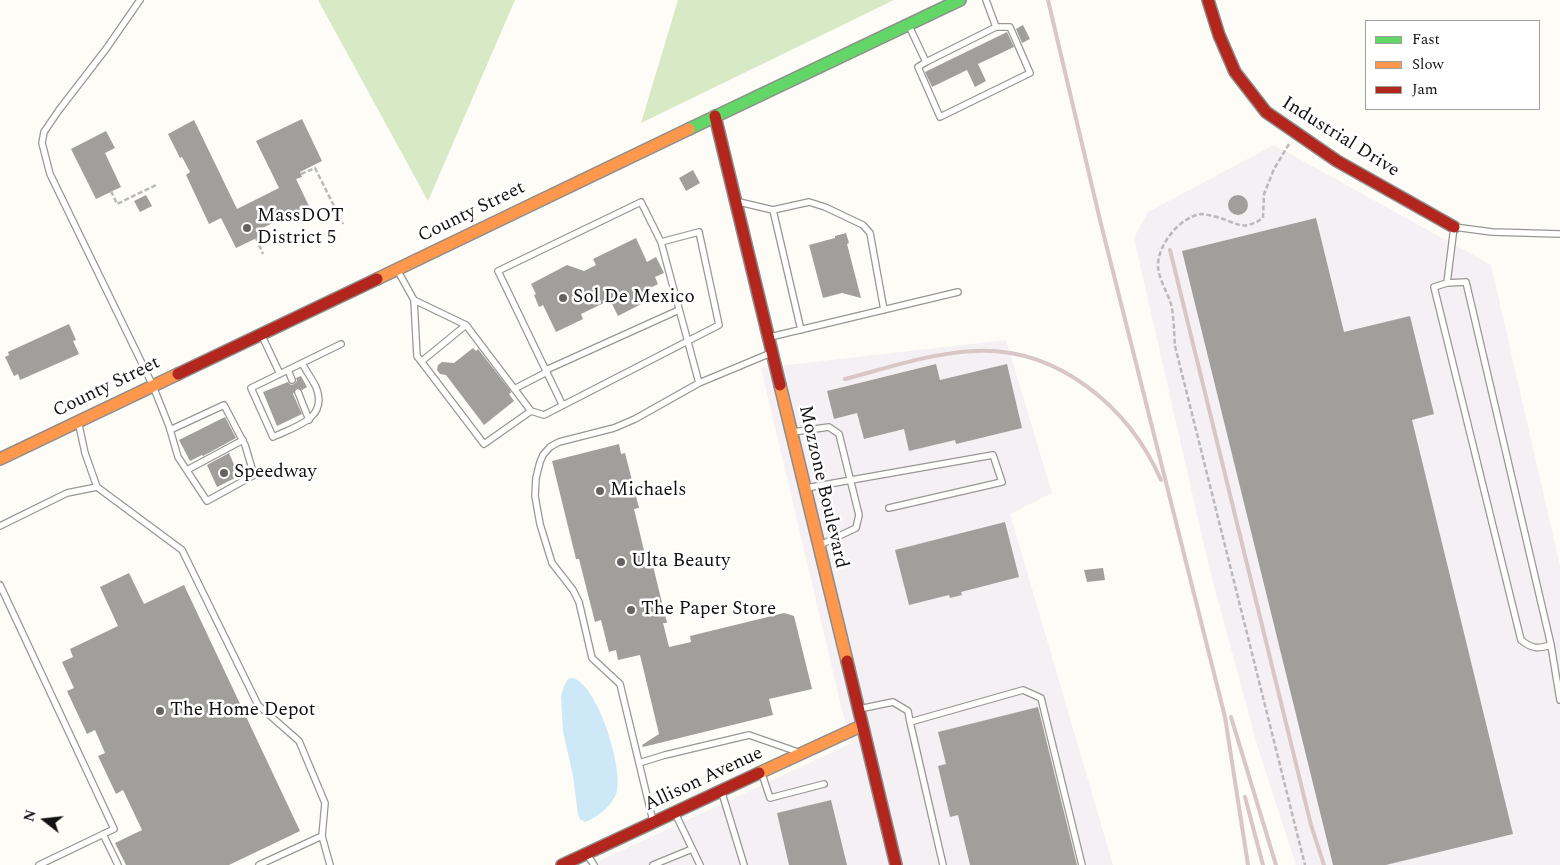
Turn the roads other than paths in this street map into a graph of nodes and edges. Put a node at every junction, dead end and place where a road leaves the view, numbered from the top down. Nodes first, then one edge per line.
1 (140, 0) edge
2 (960, 0) edge
3 (986, 0) edge
4 (1208, 0) edge
5 (908, 24) junction
6 (996, 27) junction
7 (926, 62) junction
8 (715, 116) junction
9 (735, 201) junction
10 (774, 210) junction
11 (1454, 227) junction
12 (1560, 234) edge
13 (661, 242) junction
14 (396, 269) junction
15 (1447, 283) junction
16 (958, 292) dead end
17 (414, 300) junction
18 (678, 310) junction
19 (884, 310) junction
20 (466, 325) junction
21 (800, 330) junction
22 (261, 334) junction
23 (768, 338) junction
24 (687, 342) junction
25 (341, 344) dead end
26 (771, 353) junction
27 (422, 361) junction
28 (302, 363) junction
29 (288, 370) junction
30 (546, 371) junction
31 (280, 374) junction
32 (292, 380) dead end
33 (698, 383) junction
34 (153, 386) junction
35 (514, 389) junction
36 (298, 392) dead end
37 (562, 404) junction
38 (531, 411) junction
39 (309, 420) junction
40 (78, 422) junction
41 (170, 430) junction
42 (790, 432) junction
43 (243, 440) junction
44 (0, 459) edge
45 (187, 470) junction
46 (851, 479) junction
47 (98, 486) junction
48 (804, 488) junction
49 (890, 508) dead end
50 (0, 526) edge
51 (818, 546) junction
52 (0, 585) edge
53 (1551, 644) junction
54 (1560, 700) edge
55 (857, 710) junction
56 (910, 722) junction
57 (861, 726) junction
58 (803, 753) junction
59 (639, 763) junction
60 (762, 772) junction
61 (824, 784) dead end
62 (721, 791) junction
63 (676, 813) junction
64 (653, 824) junction
65 (103, 834) junction
66 (322, 836) junction
67 (692, 849) junction
68 (587, 854) junction
69 (39, 865) edge
70 (118, 865) edge
71 (259, 865) edge
72 (330, 865) edge
73 (562, 865) edge
74 (594, 865) edge
75 (653, 865) edge
76 (700, 865) edge
77 (744, 865) edge
78 (896, 865) edge
79 (943, 865) edge
80 (1082, 865) edge

1 - 34 lane
2 - 5 street, County Street
3 - 6 lane
4 - 11 street, Industrial Drive
5 - 7 lane
5 - 8 street, County Street
6 - 7 lane
6 - 7 lane
8 - 9 street, Mozzone Boulevard
8 - 14 street, County Street
9 - 10 lane
9 - 23 street, Mozzone Boulevard
10 - 19 lane
10 - 21 lane
11 - 12 lane
11 - 15 lane
13 - 18 lane
13 - 24 lane
13 - 30 lane
14 - 17 lane
14 - 22 street, County Street
15 - 53 lane
15 - 53 lane
16 - 19 lane
17 - 20 lane
17 - 27 lane
18 - 24 lane
18 - 30 lane
19 - 21 lane
20 - 27 lane
20 - 35 lane
21 - 23 lane
22 - 31 lane
22 - 34 street, County Street
23 - 26 street, Mozzone Boulevard
24 - 33 lane
24 - 37 lane
25 - 28 lane
26 - 33 lane
26 - 42 street, Mozzone Boulevard
27 - 38 lane
28 - 29 lane
28 - 39 lane
29 - 31 lane
29 - 32 lane
30 - 35 lane
30 - 37 lane
31 - 39 lane
33 - 59 lane
34 - 40 street, County Street
34 - 41 lane
35 - 38 lane
36 - 39 lane
37 - 38 lane
40 - 44 street, County Street
40 - 47 lane
41 - 43 lane
41 - 45 lane
42 - 46 lane
42 - 48 street, Mozzone Boulevard
43 - 45 lane
43 - 45 lane
46 - 48 lane
46 - 49 lane
46 - 51 lane
47 - 50 lane
47 - 66 lane
48 - 51 street, Mozzone Boulevard
51 - 55 street, Mozzone Boulevard
52 - 65 lane
53 - 54 lane
55 - 56 lane
55 - 57 street, Mozzone Boulevard
56 - 79 lane
56 - 80 lane
57 - 58 street, Allison Avenue
57 - 78 street, Mozzone Boulevard
58 - 59 lane
58 - 60 street, Allison Avenue
59 - 64 lane
60 - 61 lane
60 - 62 street, Allison Avenue
62 - 63 street, Allison Avenue
62 - 77 lane
63 - 64 street, Allison Avenue
63 - 67 lane
64 - 68 street, Allison Avenue
65 - 69 lane
65 - 70 lane
66 - 71 lane
66 - 72 lane
67 - 75 lane
67 - 76 lane
68 - 73 street, Allison Avenue
68 - 74 lane

